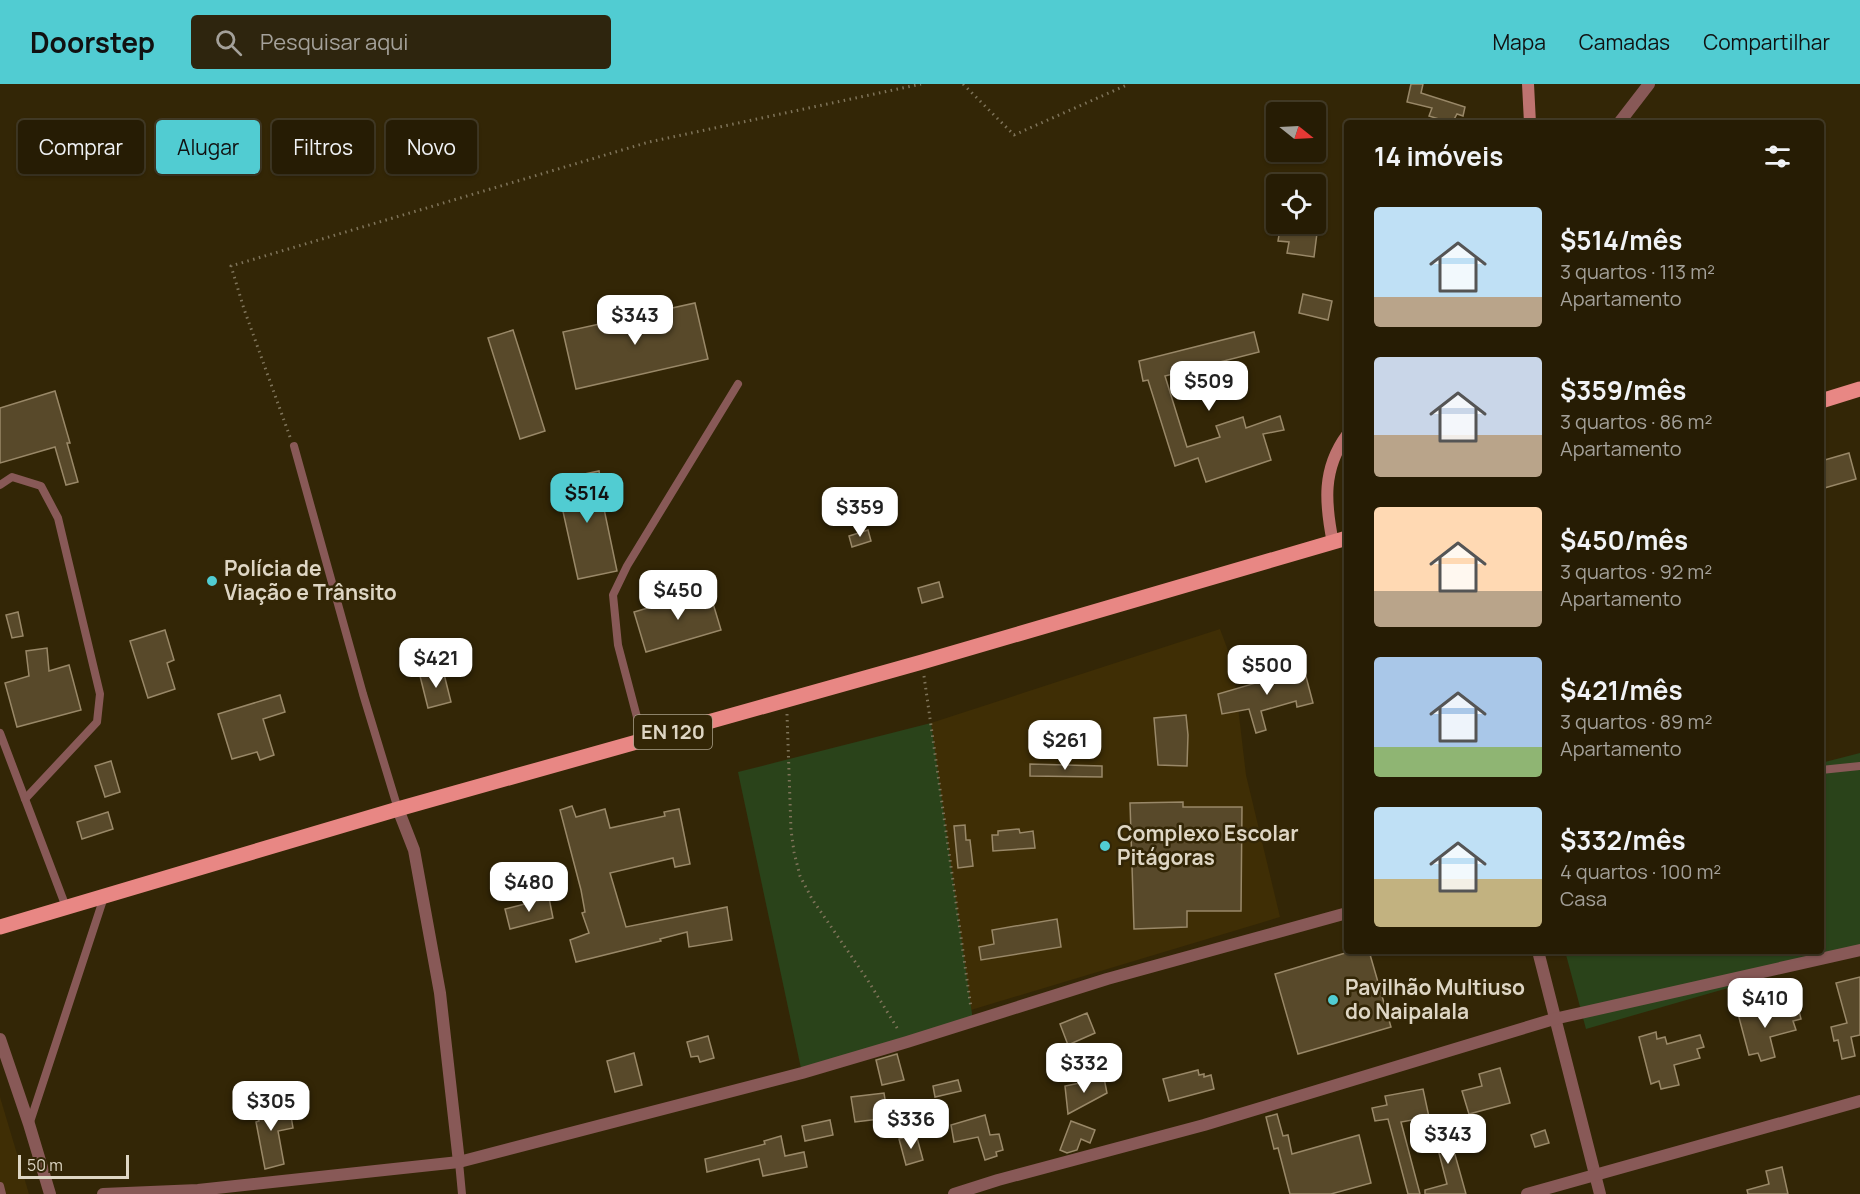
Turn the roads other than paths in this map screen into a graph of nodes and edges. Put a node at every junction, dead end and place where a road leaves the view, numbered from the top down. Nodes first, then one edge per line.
1 (1528, 84) edge
2 (1649, 84) edge
3 (1530, 120) edge
4 (1621, 120) edge
5 (738, 384) dead end
6 (1860, 389) edge
7 (1824, 400) edge
8 (1344, 439) edge
9 (294, 446) road end
10 (0, 485) edge
11 (1340, 541) edge
12 (0, 733) edge
13 (643, 741) junction
14 (1860, 766) edge
15 (1824, 770) edge
16 (25, 799) junction
17 (398, 809) junction
18 (105, 896) junction
19 (66, 907) junction
20 (1344, 914) edge
21 (0, 927) edge
22 (1860, 950) edge
23 (1539, 954) edge
24 (1554, 1019) junction
25 (0, 1039) edge
26 (1860, 1101) edge
27 (29, 1124) junction
28 (459, 1162) junction
29 (1594, 1175) junction
30 (0, 1186) edge
31 (2, 1194) edge
32 (50, 1194) edge
33 (103, 1194) edge
34 (462, 1194) edge
35 (954, 1194) edge
36 (1527, 1194) edge
37 (1600, 1194) edge

1 - 3 street
2 - 4 street
5 - 13 lane
6 - 7 main road
8 - 11 street
9 - 17 lane
10 - 16 lane
11 - 13 main road, EN 120
12 - 16 lane
13 - 17 main road, EN 120
14 - 15 lane
16 - 19 lane
17 - 18 main road, EN 120
17 - 28 street
18 - 19 main road, EN 120
18 - 27 lane
19 - 21 main road, EN 120
20 - 28 street
22 - 24 street
23 - 24 street
24 - 29 street
24 - 35 street
25 - 27 street
26 - 29 street
27 - 32 street
28 - 33 street
28 - 34 lane
29 - 36 street
29 - 37 street
30 - 31 lane

